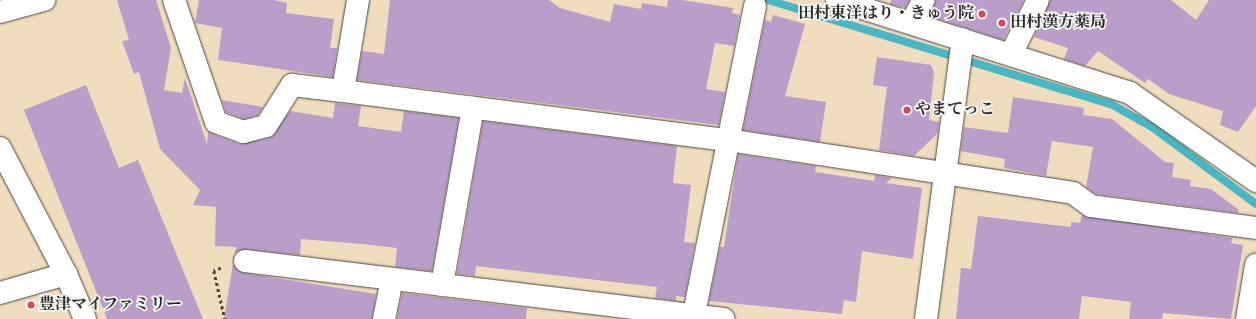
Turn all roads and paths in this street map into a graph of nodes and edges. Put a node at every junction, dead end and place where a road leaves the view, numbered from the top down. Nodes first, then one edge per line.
1 (44, 0) edge
2 (174, 0) edge
3 (358, 0) edge
4 (837, 0) edge
5 (924, 0) edge
6 (1038, 0) edge
7 (755, 6) dead end
8 (0, 12) edge
9 (911, 23) junction
10 (961, 51) junction
11 (1011, 54) junction
12 (343, 91) junction
13 (474, 108) junction
14 (728, 140) junction
15 (0, 148) edge
16 (943, 173) junction
17 (1256, 181) edge
18 (1256, 228) edge
19 (245, 261) dead end
20 (1256, 265) edge
21 (214, 271) dead end
22 (66, 274) junction
23 (392, 279) junction
24 (442, 285) junction
25 (0, 293) edge
26 (694, 317) edge
27 (85, 319) edge
28 (225, 319) edge
29 (384, 319) edge
30 (724, 319) edge
31 (926, 319) edge
32 (1247, 319) edge

1 - 8 street
2 - 12 street
3 - 12 street
4 - 9 street
5 - 9 street
6 - 11 street
7 - 14 street
9 - 10 street
10 - 11 street
10 - 16 street
11 - 17 street
12 - 13 street
13 - 14 street
13 - 24 street
14 - 16 street
14 - 26 street
15 - 22 street
16 - 18 street
16 - 31 street
19 - 23 street
20 - 32 street
21 - 28 path
22 - 25 street
22 - 27 street
23 - 24 street
23 - 29 street
24 - 26 street
26 - 30 street

